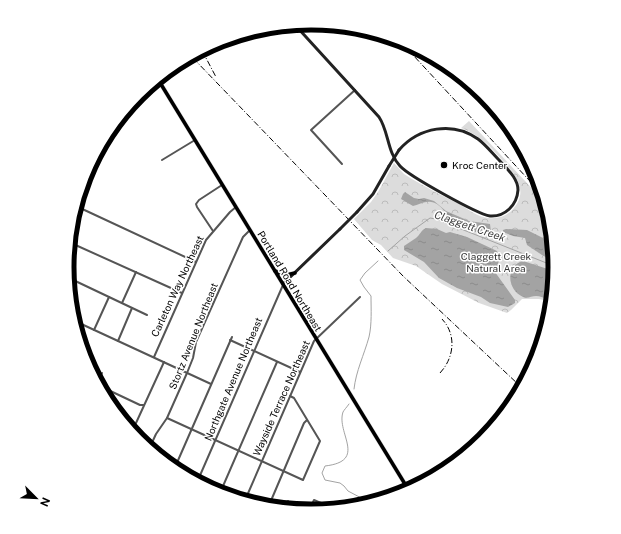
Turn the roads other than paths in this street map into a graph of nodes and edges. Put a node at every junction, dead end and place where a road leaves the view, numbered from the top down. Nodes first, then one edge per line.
1 (300, 31) edge
2 (160, 84) edge
3 (354, 90) junction
4 (195, 140) junction
5 (162, 160) dead end
6 (342, 164) dead end
7 (222, 185) junction
8 (236, 207) junction
9 (81, 209) edge
10 (250, 230) junction
11 (213, 231) junction
12 (75, 245) edge
13 (196, 262) junction
14 (275, 271) junction
15 (136, 272) junction
16 (295, 273) junction
17 (74, 280) edge
18 (283, 284) junction
19 (182, 293) junction
20 (360, 296) dead end
21 (109, 297) junction
22 (122, 303) junction
23 (132, 308) junction
24 (147, 315) dead end
25 (81, 323) edge
26 (94, 330) junction
27 (232, 337) dead end
28 (316, 338) junction
29 (118, 340) junction
30 (230, 340) junction
31 (254, 351) junction
32 (154, 357) junction
33 (164, 362) junction
34 (277, 362) junction
35 (187, 372) junction
36 (300, 372) junction
37 (102, 373) dead end
38 (101, 377) edge
39 (211, 384) junction
40 (108, 390) edge
41 (290, 396) junction
42 (144, 405) junction
43 (167, 418) junction
44 (307, 420) junction
45 (136, 423) dead end
46 (192, 429) junction
47 (215, 440) junction
48 (152, 443) edge
49 (238, 451) junction
50 (262, 461) junction
51 (177, 463) edge
52 (284, 471) junction
53 (200, 476) edge
54 (405, 484) edge
55 (223, 487) edge
56 (247, 495) edge
57 (271, 500) edge
58 (322, 503) edge
59 (312, 504) edge

1 - 3 street
2 - 4 main road, Portland Road Northeast
3 - 6 street
3 - 16 street, bridge
4 - 5 street
4 - 7 main road, Portland Road Northeast
7 - 8 main road, Portland Road Northeast
7 - 11 street
8 - 10 main road, Portland Road Northeast
8 - 11 street, Carleton Way Northeast
9 - 13 street
10 - 14 main road, Portland Road Northeast
10 - 35 street, Stortz Avenue Northeast
11 - 13 street, Carleton Way Northeast
12 - 15 street
13 - 19 street, Carleton Way Northeast
14 - 16 main road
14 - 18 main road, Portland Road Northeast
15 - 19 street
15 - 22 street
16 - 18 street
17 - 21 street
18 - 28 main road, Portland Road Northeast
18 - 31 street, Northgate Avenue Northeast
19 - 32 street, Carleton Way Northeast
20 - 28 street, Wayside Terrace Northeast
21 - 22 street
21 - 26 street
22 - 23 street
23 - 24 street
23 - 29 street
25 - 26 street
26 - 29 street
27 - 30 street
28 - 36 street, Wayside Terrace Northeast
28 - 54 main road, Portland Road Northeast
29 - 32 street
30 - 31 street
30 - 39 street
31 - 34 street
31 - 47 street, Northgate Avenue Northeast
32 - 33 street
33 - 35 street
33 - 42 street
34 - 36 street
34 - 49 street
35 - 39 street
35 - 43 street, Stortz Avenue Northeast
36 - 41 street, Wayside Terrace Northeast
37 - 38 street
39 - 46 street
40 - 42 street
41 - 44 street
41 - 50 street, Wayside Terrace Northeast
42 - 45 street
43 - 46 street
43 - 48 street, Stortz Avenue Northeast
44 - 52 street
44 - 52 street
46 - 47 street
46 - 51 street
47 - 49 street
47 - 53 street, Northgate Avenue Northeast
49 - 50 street
49 - 55 street
50 - 52 street
50 - 56 street, Wayside Terrace Northeast
52 - 57 street
58 - 59 street

